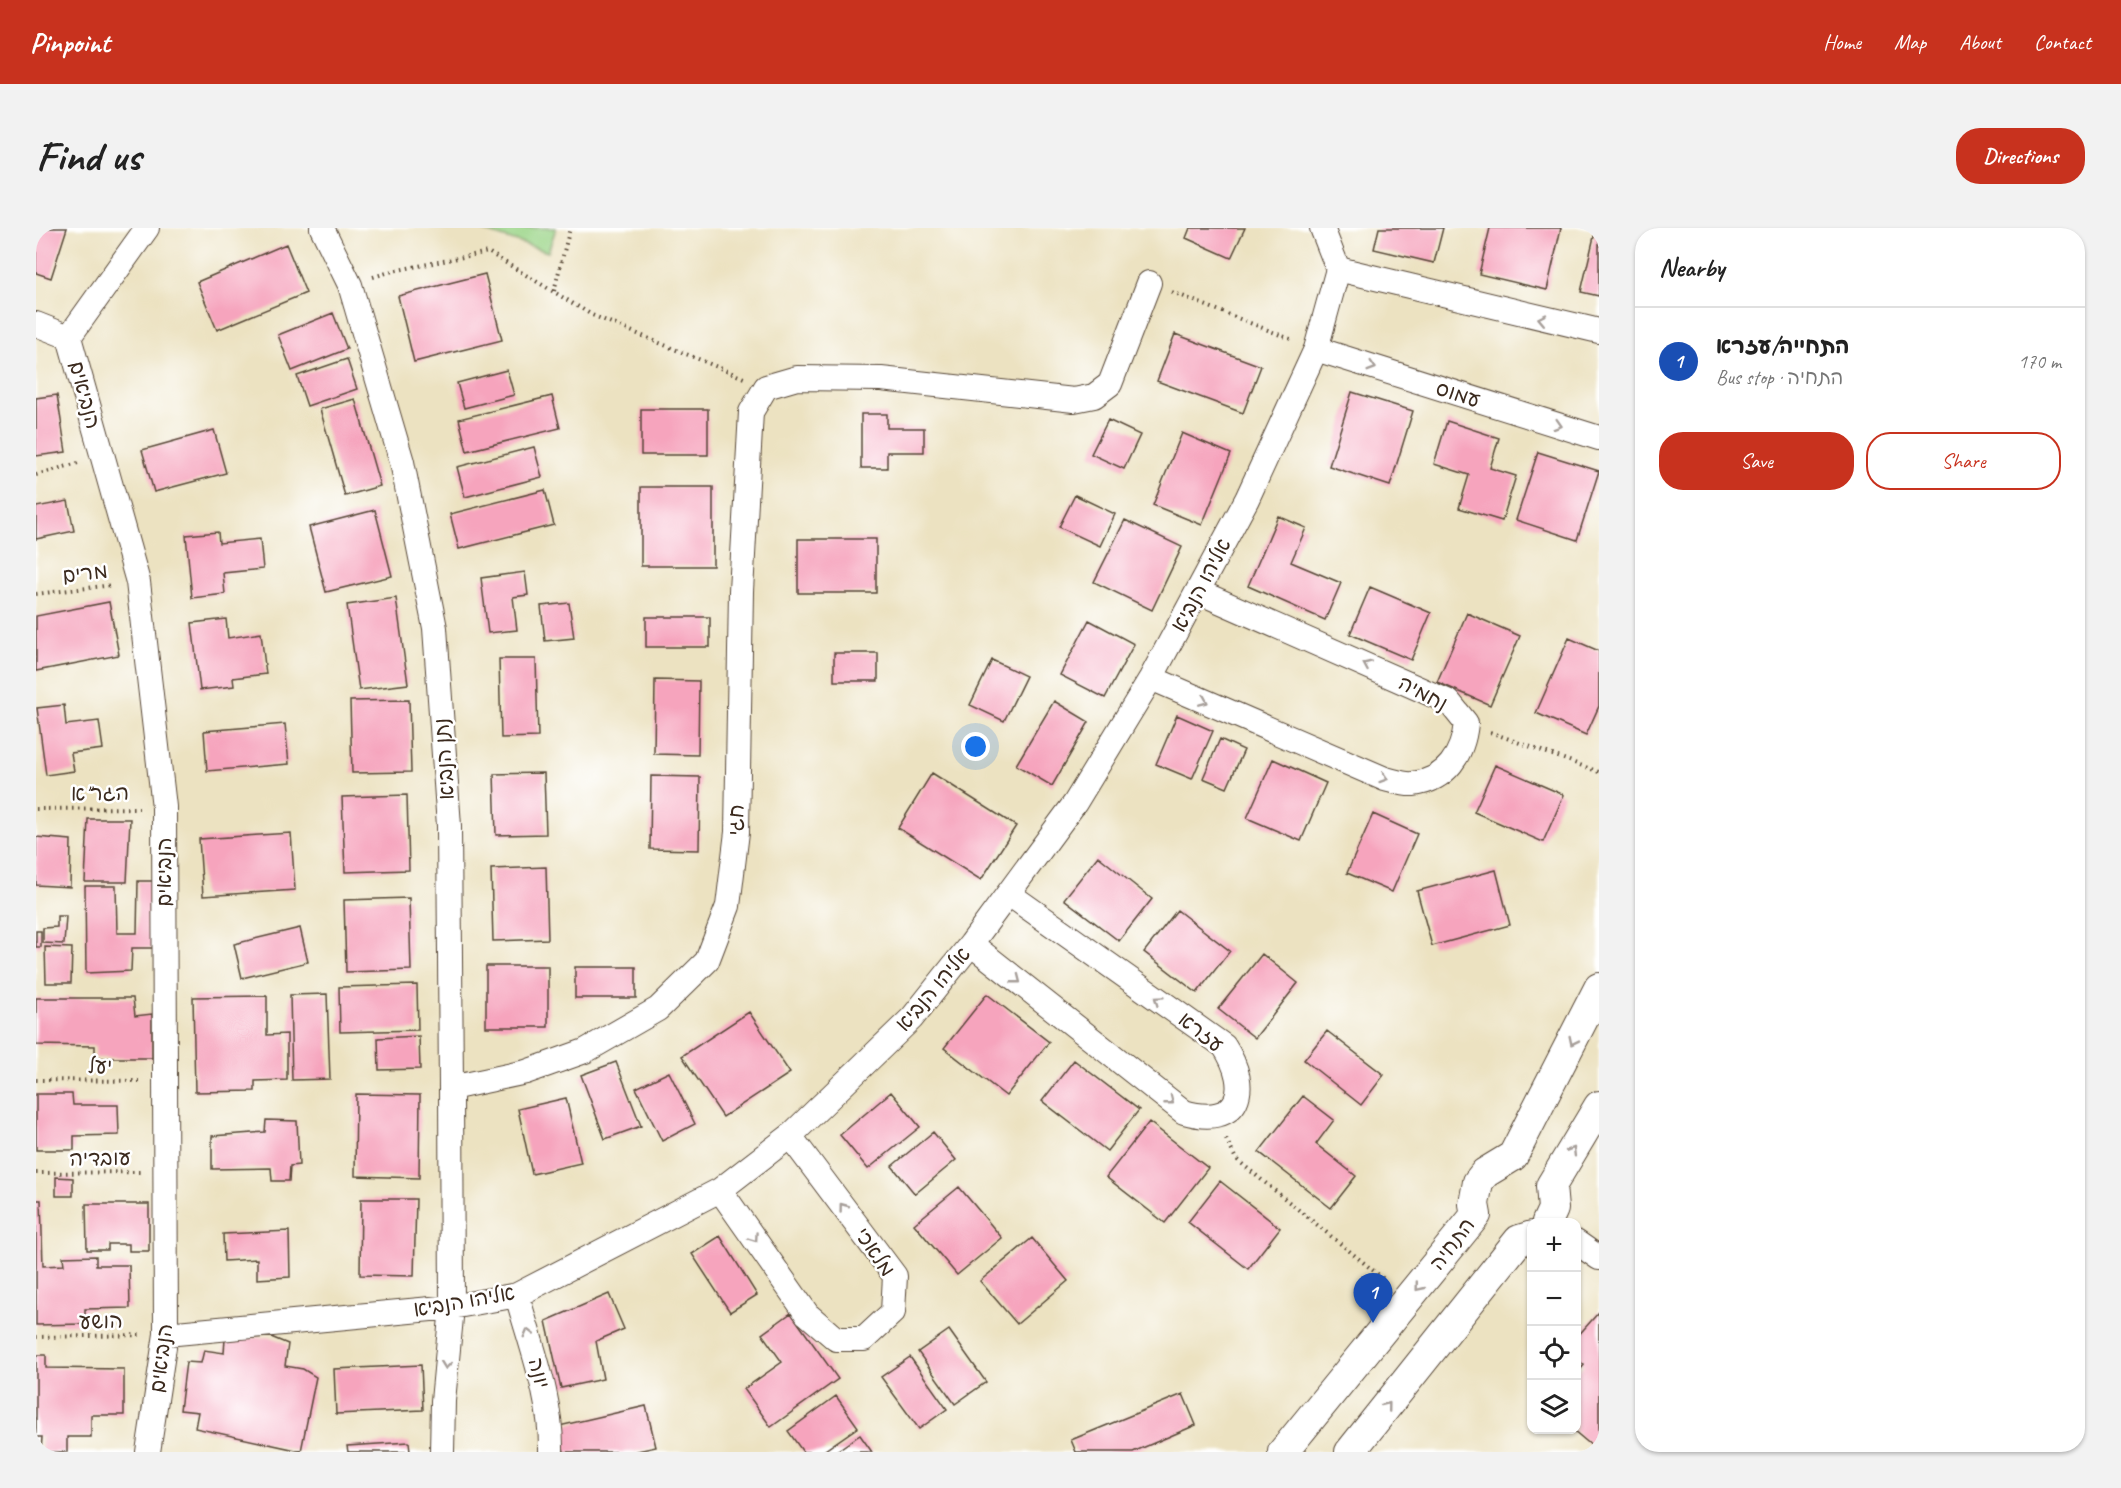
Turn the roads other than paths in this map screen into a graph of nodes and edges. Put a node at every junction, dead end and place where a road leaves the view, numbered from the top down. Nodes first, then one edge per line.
1 (147, 228) edge
2 (322, 228) edge
3 (1322, 228) edge
4 (1338, 269) junction
5 (1149, 283) road end
6 (36, 324) edge
7 (1599, 331) edge
8 (69, 337) junction
9 (1316, 349) junction
10 (1599, 438) edge
11 (1198, 592) junction
12 (1151, 678) junction
13 (1009, 894) junction
14 (971, 944) junction
15 (1599, 988) edge
16 (451, 1088) junction
17 (1599, 1107) edge
18 (790, 1136) junction
19 (1505, 1162) junction
20 (1551, 1186) junction
21 (720, 1190) junction
22 (1476, 1215) junction
23 (1550, 1218) edge
24 (1525, 1238) edge
25 (1581, 1245) edge
26 (1599, 1258) edge
27 (517, 1295) junction
28 (452, 1307) junction
29 (166, 1334) junction
30 (148, 1452) edge
31 (442, 1452) edge
32 (551, 1452) edge
33 (1283, 1452) edge
34 (1350, 1452) edge

1 - 8 street
2 - 16 street, נתן הנביא
3 - 4 street
7 -> 4 street
4 - 9 street, אליהו הנביא
5 - 16 street, חגי
6 - 8 street, הנביאים
8 - 29 street, הנביאים
9 -> 10 street, עמוס
9 - 11 street, אליהו הנביא
11 - 12 street, אליהו הנביא
12 -> 11 street, נחמיה
12 - 13 street, אליהו הנביא
13 - 14 street, אליהו הנביא
14 -> 13 street, עזרא
14 - 18 street, אליהו הנביא
15 -> 19 street, התחיה
16 - 28 street, נתן הנביא
20 -> 17 street
18 - 21 street, אליהו הנביא
21 -> 18 street, מלאכי
19 - 20 street
19 - 22 street, התחיה
20 - 23 street
21 - 27 street, אליהו הנביא
22 - 24 street
22 -> 33 street, התחיה
34 -> 24 street
25 - 26 street
27 - 28 street, אליהו הנביא
32 -> 27 street, יונה
28 - 29 street, אליהו הנביא
28 -> 31 street
29 - 30 street, הנביאים

